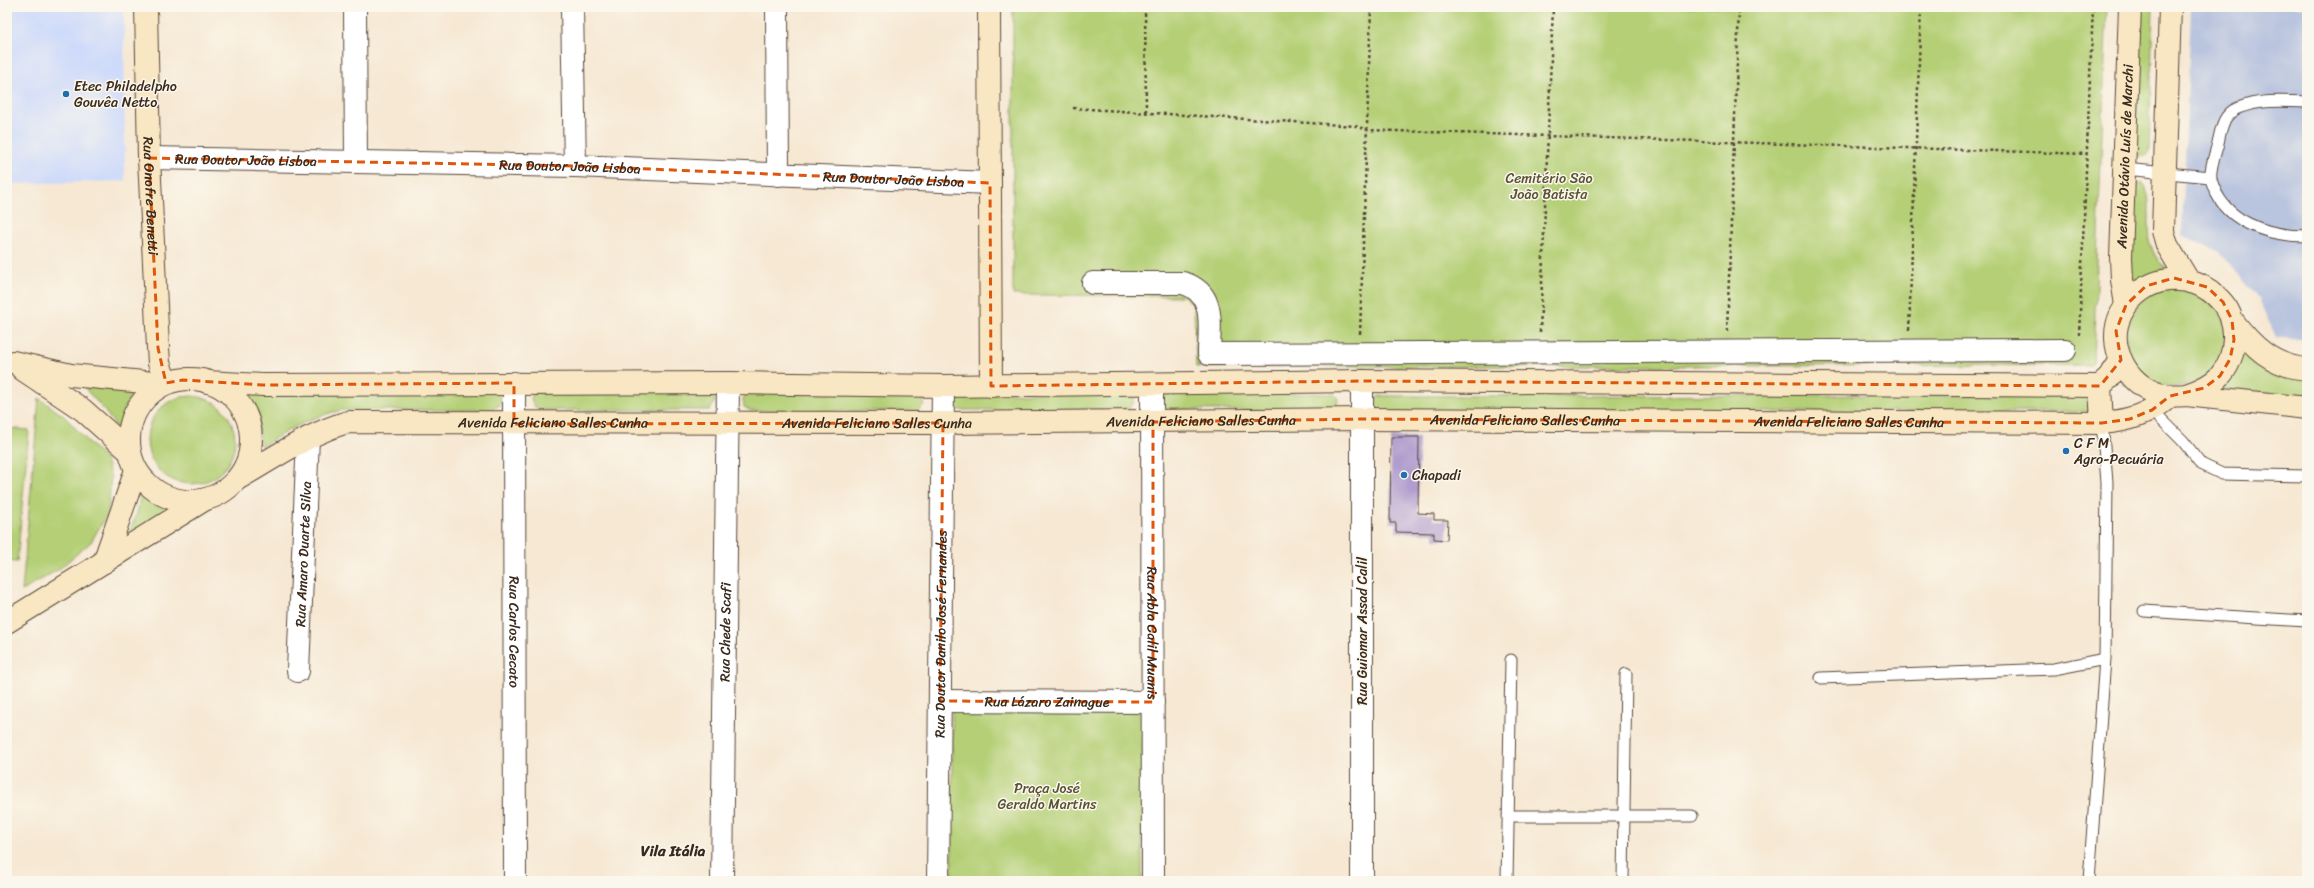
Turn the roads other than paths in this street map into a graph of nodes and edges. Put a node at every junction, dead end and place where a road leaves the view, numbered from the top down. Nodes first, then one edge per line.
1 (146, 7) edge
2 (355, 7) edge
3 (572, 7) edge
4 (777, 7) edge
5 (989, 7) edge
6 (2130, 7) edge
7 (2170, 7) edge
8 (2307, 102) edge
9 (149, 158) junction
10 (356, 162) junction
11 (575, 166) junction
12 (2124, 169) junction
13 (2166, 173) junction
14 (778, 175) junction
15 (2211, 177) junction
16 (990, 183) junction
17 (2307, 236) edge
18 (2188, 280) junction
19 (1093, 283) dead end
20 (2126, 305) junction
21 (2232, 320) junction
22 (2065, 350) road end
23 (2121, 360) junction
24 (10, 361) edge
25 (2307, 370) edge
26 (1362, 381) junction
27 (207, 382) junction
28 (514, 383) junction
29 (728, 383) junction
30 (165, 384) junction
31 (1152, 384) junction
32 (943, 386) junction
33 (990, 386) junction
34 (2100, 386) junction
35 (2178, 396) junction
36 (2307, 408) edge
37 (2152, 410) junction
38 (1363, 419) junction
39 (1153, 422) junction
40 (943, 423) junction
41 (2102, 423) junction
42 (514, 424) junction
43 (727, 424) junction
44 (308, 438) junction
45 (132, 460) junction
46 (2307, 476) edge
47 (239, 478) junction
48 (206, 500) junction
49 (104, 562) junction
50 (2144, 611) dead end
51 (2307, 621) edge
52 (7, 622) edge
53 (2105, 659) junction
54 (1511, 660) dead end
55 (298, 671) dead end
56 (1626, 674) dead end
57 (1821, 678) dead end
58 (940, 701) junction
59 (1153, 702) junction
60 (1625, 815) junction
61 (1508, 816) junction
62 (1692, 816) dead end
63 (515, 881) edge
64 (722, 881) edge
65 (938, 881) edge
66 (1153, 881) edge
67 (1362, 881) edge
68 (1507, 881) edge
69 (1623, 881) edge
70 (2089, 881) edge

1 - 9 main road, Rua Onofre Benetti
2 - 10 street
3 - 11 street
4 - 14 street
5 - 16 main road
6 - 12 main road, Avenida Otávio Luís de Marchi
7 - 13 main road
8 - 15 lane
9 - 10 street, Rua Doutor João Lisboa
9 - 30 main road, Rua Onofre Benetti
10 - 11 street, Rua Doutor João Lisboa
11 - 14 street, Rua Doutor João Lisboa
12 - 13 lane
12 - 20 main road, Avenida Otávio Luís de Marchi
13 - 15 lane
13 - 18 main road
14 - 16 street, Rua Doutor João Lisboa
15 - 17 lane
16 - 33 main road
18 - 20 main road
18 - 21 main road
19 - 22 street
20 - 23 main road
21 - 25 main road
21 - 35 main road
23 - 34 main road
23 - 35 main road
24 - 30 main road
24 - 45 main road
26 - 31 main road
26 - 34 main road
26 - 38 street, Rua Guiomar Assad Calil
27 - 28 main road
27 - 30 main road
27 - 47 main road
28 - 29 main road
28 - 42 street, Rua Carlos Cecato
29 - 32 main road
29 - 43 street, Rua Chede Scafi
30 - 45 main road
31 - 33 main road
31 - 39 street, Rua Abla Calil Muanis
32 - 33 main road
32 - 40 street, Rua Doutor Danilo José Fernandes
34 - 41 main road
35 - 36 main road
35 - 37 main road, Avenida Feliciano Salles Cunha
37 - 41 main road, Avenida Feliciano Salles Cunha
37 - 46 lane
38 - 39 main road, Avenida Feliciano Salles Cunha
38 - 41 main road, Avenida Feliciano Salles Cunha
38 - 67 street, Rua Guiomar Assad Calil
39 - 40 main road, Avenida Feliciano Salles Cunha
39 - 59 street, Rua Abla Calil Muanis
40 - 43 main road, Avenida Feliciano Salles Cunha
40 - 58 street, Rua Doutor Danilo José Fernandes
41 - 53 lane
42 - 43 main road, Avenida Feliciano Salles Cunha
42 - 44 main road, Avenida Feliciano Salles Cunha
42 - 63 street, Rua Carlos Cecato
43 - 64 street, Rua Chede Scafi
44 - 47 main road, Avenida Feliciano Salles Cunha
44 - 55 street, Rua Amaro Duarte Silva
45 - 48 main road
45 - 49 main road
47 - 48 main road
48 - 49 main road
49 - 52 main road
50 - 51 lane
53 - 57 lane
53 - 70 lane
54 - 61 lane
56 - 60 lane
58 - 59 street, Rua Lázaro Zainague
58 - 65 street, Rua Doutor Danilo José Fernandes
59 - 66 street, Rua Abla Calil Muanis
60 - 61 lane
60 - 62 lane
60 - 69 lane
61 - 68 lane

